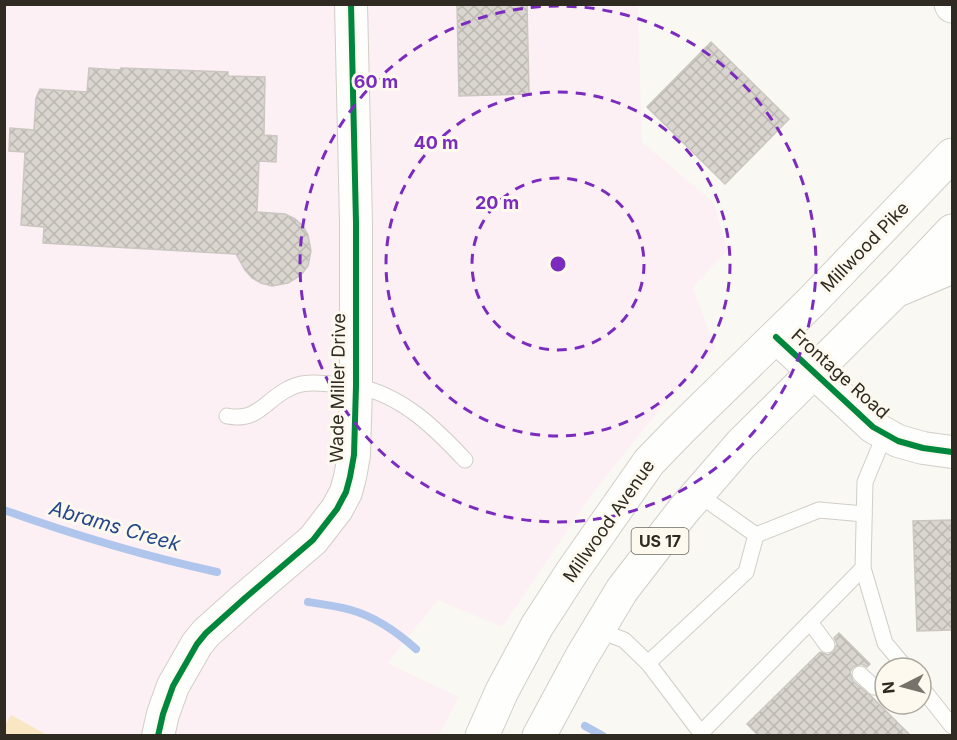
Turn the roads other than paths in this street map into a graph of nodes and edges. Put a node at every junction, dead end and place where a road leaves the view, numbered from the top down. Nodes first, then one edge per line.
1 (351, 4) edge
2 (952, 155) edge
3 (952, 231) edge
4 (952, 267) edge
5 (895, 291) junction
6 (776, 337) junction
7 (814, 372) junction
8 (356, 386) junction
9 (227, 416) dead end
10 (885, 434) junction
11 (952, 452) edge
12 (465, 460) dead end
13 (698, 494) junction
14 (864, 513) junction
15 (756, 535) junction
16 (863, 568) junction
17 (810, 622) junction
18 (598, 630) junction
19 (827, 645) dead end
20 (896, 656) edge
21 (648, 663) junction
22 (860, 674) dead end
23 (873, 686) edge
24 (933, 703) edge
25 (952, 726) edge
26 (702, 734) edge
27 (158, 735) edge
28 (482, 735) edge
29 (539, 735) edge

1 - 8 street, Wade Miller Drive
2 - 6 main road, Millwood Pike / US 17
3 - 5 main road, US 17
4 - 5 main road
5 - 7 main road, US 17
6 - 7 street, Frontage Road
6 - 28 main road, Millwood Avenue / US 17
7 - 10 street, Frontage Road
7 - 13 main road, US 17
8 - 9 lane
8 - 12 lane
8 - 27 street, Wade Miller Drive
10 - 11 street, Frontage Road
10 - 14 lane
13 - 15 lane
13 - 18 main road, US 17
14 - 15 lane
14 - 16 lane
15 - 21 lane
16 - 17 lane
16 - 20 lane
17 - 19 lane
17 - 26 lane
18 - 21 lane
18 - 29 main road, US 17
21 - 26 lane
22 - 23 lane
24 - 25 lane

